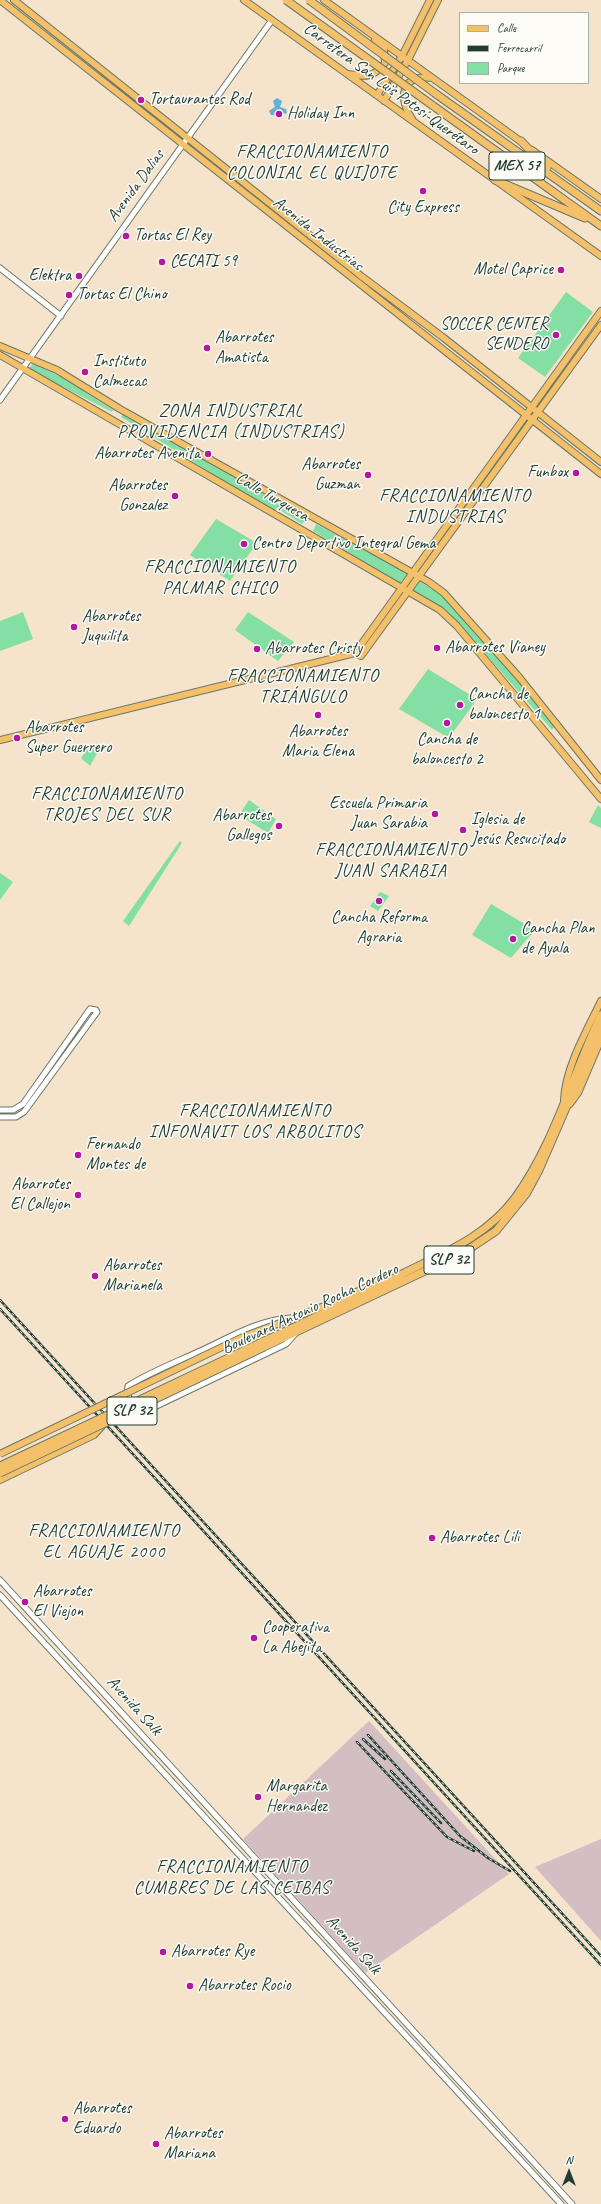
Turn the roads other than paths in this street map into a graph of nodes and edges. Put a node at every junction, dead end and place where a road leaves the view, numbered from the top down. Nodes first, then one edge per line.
1 (0, 0) edge
2 (14, 0) edge
3 (244, 0) edge
4 (286, 0) edge
5 (309, 0) edge
6 (430, 0) edge
7 (438, 0) edge
8 (327, 1) edge
9 (272, 20) junction
10 (369, 34) junction
11 (402, 56) junction
12 (408, 60) junction
13 (346, 74) junction
14 (434, 79) junction
15 (377, 95) junction
16 (384, 101) junction
17 (413, 122) junction
18 (188, 137) junction
19 (521, 141) junction
20 (183, 145) junction
21 (495, 180) junction
22 (560, 181) junction
23 (601, 199) edge
24 (601, 211) edge
25 (600, 225) edge
26 (601, 256) edge
27 (0, 268) edge
28 (601, 311) edge
29 (61, 316) junction
30 (601, 325) edge
31 (0, 346) edge
32 (0, 355) edge
33 (31, 358) junction
34 (24, 368) junction
35 (550, 381) junction
36 (556, 386) junction
37 (0, 400) edge
38 (532, 408) junction
39 (538, 411) junction
40 (529, 417) junction
41 (599, 460) edge
42 (586, 462) junction
43 (601, 474) edge
44 (412, 573) junction
45 (419, 577) junction
46 (405, 589) junction
47 (0, 740) edge
48 (601, 780) edge
49 (601, 799) edge
50 (601, 1001) edge
51 (601, 1015) edge
52 (601, 1027) edge
53 (601, 1039) edge
54 (581, 1068) junction
55 (567, 1102) junction
56 (0, 1110) edge
57 (0, 1117) edge
58 (404, 1273) junction
59 (295, 1318) junction
60 (297, 1332) junction
61 (263, 1345) junction
62 (103, 1425) junction
63 (0, 1454) edge
64 (0, 1466) edge
65 (0, 1473) edge
66 (0, 1480) edge
67 (0, 1580) edge
68 (0, 1596) edge
69 (317, 1927) junction
70 (311, 1933) junction
71 (560, 2204) edge
72 (572, 2204) edge

1 - 20 main road, Avenida Industrias
2 - 18 main road, Avenida Industrias
3 - 9 main road, Carretera San Luis Potosí-Querétaro
4 - 25 highway, MEX 57, bridge
5 - 22 highway, MEX 57, bridge
6 - 11 main road
7 - 12 main road
8 - 10 main road
9 - 13 main road, Carretera San Luis Potosí-Querétaro
9 - 18 street, Avenida Dalias
10 - 11 main road
10 - 13 main road
11 - 12 main road
11 - 15 main road
12 - 14 main road
12 - 16 main road
13 - 15 main road, Carretera San Luis Potosí-Querétaro
14 - 17 main road
14 - 19 main road
15 - 16 main road, Carretera San Luis Potosí-Querétaro
16 - 17 main road, Carretera San Luis Potosí-Querétaro
17 - 21 main road, Carretera San Luis Potosí-Querétaro
18 - 20 street, Avenida Dalias
18 - 38 main road, Avenida Industrias
19 - 22 highway
19 - 23 main road
20 - 29 street, Avenida Dalias
20 - 40 main road, Avenida Industrias
21 - 25 highway
21 - 26 main road, Carretera San Luis Potosí-Querétaro
22 - 24 highway, MEX 57
27 - 29 street
28 - 35 main road
29 - 33 street, Avenida Dalias
30 - 36 main road
31 - 33 main road, Calle Turquesa
32 - 34 main road, Calle Turquesa
33 - 34 street, Avenida Dalias
33 - 44 main road, Calle Turquesa
34 - 37 street, Avenida Dalias
34 - 46 main road, Calle Turquesa
35 - 36 main road
35 - 38 main road
36 - 39 main road
38 - 39 main road, Avenida Industrias
38 - 40 main road
39 - 40 main road
39 - 41 main road, Avenida Industrias
40 - 42 main road, Avenida Industrias
40 - 44 main road
40 - 45 main road
41 - 42 main road
42 - 43 main road, Avenida Industrias
44 - 45 main road, Calle Turquesa
44 - 46 main road
45 - 46 main road
45 - 48 main road, Calle Turquesa
46 - 47 main road
46 - 49 main road, Calle Turquesa
50 - 55 main road, Boulevard Antonio Rocha Cordero / SLP 32
51 - 54 highway, Boulevard Antonio Rocha Cordero / SLP 32
52 - 54 highway, Boulevard Antonio Rocha Cordero / SLP 32
53 - 55 main road, Boulevard Antonio Rocha Cordero / SLP 32
54 - 55 highway, Boulevard Antonio Rocha Cordero / SLP 32
55 - 58 highway, Boulevard Antonio Rocha Cordero / SLP 32
55 - 60 highway, Boulevard Antonio Rocha Cordero / SLP 32
56 - 57 street
58 - 59 main road
58 - 61 highway, Boulevard Antonio Rocha Cordero / SLP 32
59 - 60 street
59 - 63 main road, bridge
60 - 61 highway, Boulevard Antonio Rocha Cordero / SLP 32
61 - 62 highway, Boulevard Antonio Rocha Cordero / SLP 32, bridge
61 - 64 highway, Boulevard Antonio Rocha Cordero / SLP 32, bridge
62 - 65 highway, Boulevard Antonio Rocha Cordero / SLP 32, bridge
62 - 66 main road
67 - 69 street, Avenida Salk
68 - 70 street, Avenida Salk
69 - 70 street
69 - 72 street, Avenida Salk
70 - 71 street, Avenida Salk

